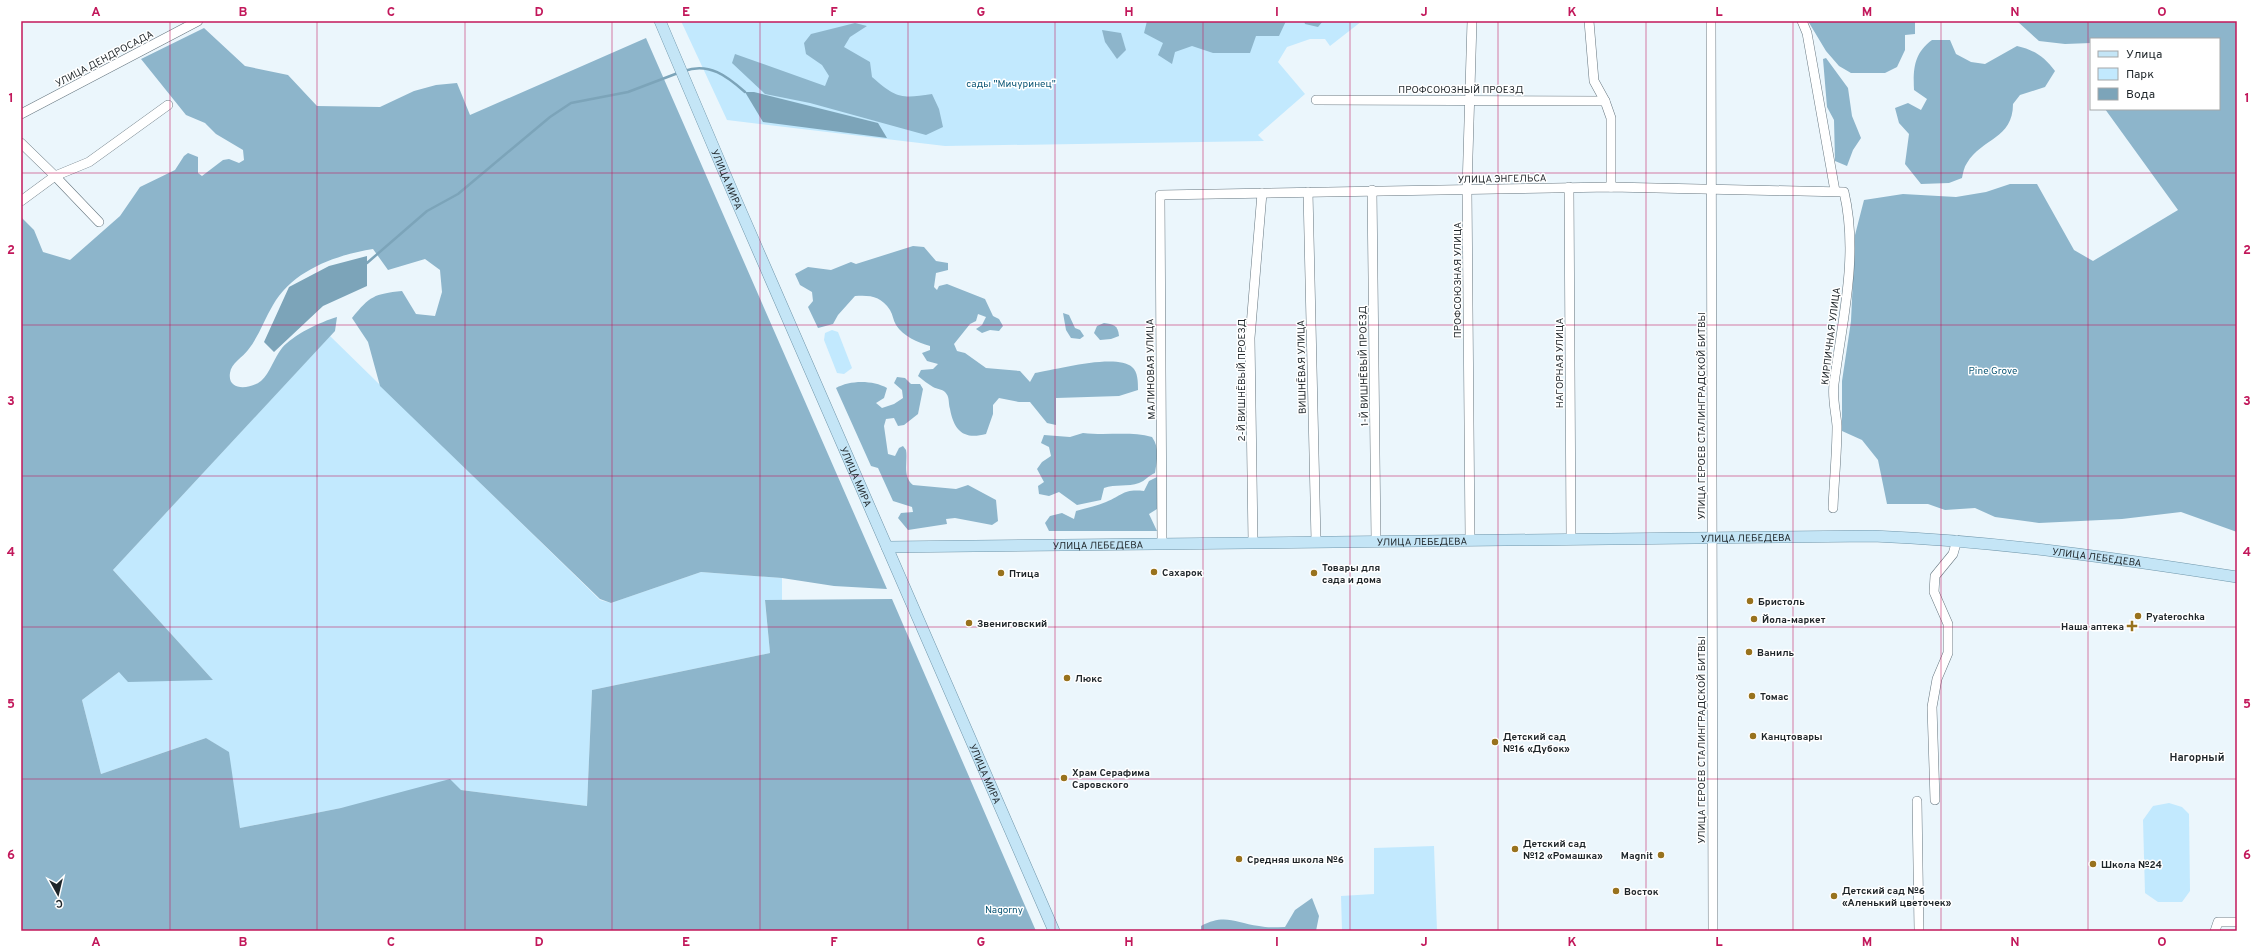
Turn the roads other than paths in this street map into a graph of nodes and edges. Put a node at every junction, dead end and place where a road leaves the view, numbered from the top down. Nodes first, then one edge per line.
1 (198, 21) edge
2 (660, 21) edge
3 (1472, 21) edge
4 (1590, 21) edge
5 (1711, 21) edge
6 (1802, 21) edge
7 (1316, 100) dead end
8 (1469, 100) junction
9 (1605, 100) junction
10 (168, 105) dead end
11 (21, 114) edge
12 (21, 142) edge
13 (55, 176) junction
14 (1611, 187) junction
15 (1569, 188) junction
16 (1712, 188) junction
17 (1467, 189) junction
18 (1372, 190) junction
19 (1839, 191) junction
20 (1308, 192) junction
21 (1262, 194) junction
22 (1160, 195) joint
23 (21, 201) edge
24 (99, 222) dead end
25 (1833, 508) dead end
26 (1712, 536) junction
27 (1571, 538) junction
28 (1470, 539) junction
29 (1957, 540) junction
30 (1316, 541) junction
31 (1376, 541) junction
32 (1253, 542) junction
33 (1162, 543) junction
34 (887, 547) junction
35 (2237, 577) edge
36 (1934, 800) dead end
37 (1917, 801) dead end
38 (2237, 922) edge
39 (1054, 931) edge
40 (1713, 931) edge
41 (1919, 931) edge
42 (2215, 931) edge

1 - 11 street, УЛИЦА ДЕНДРОСАДА
2 - 34 main road, УЛИЦА МИРА
3 - 8 street, ПРОФСОЮЗНАЯ УЛИЦА
4 - 9 street
5 - 16 street, УЛИЦА ГЕРОЕВ СТАЛИНГРАДСКОЙ БИТВЫ
6 - 19 street, КИРПИЧНАЯ УЛИЦА
7 - 8 street, ПРОФСОЮЗНЫЙ ПРОЕЗД
8 - 9 street, ПРОФСОЮЗНЫЙ ПРОЕЗД
8 - 17 street, ПРОФСОЮЗНАЯ УЛИЦА
9 - 14 street
10 - 13 street
12 - 13 street
13 - 23 street
13 - 24 street
14 - 15 street, УЛИЦА ЭНГЕЛЬСА
14 - 16 street, УЛИЦА ЭНГЕЛЬСА
15 - 17 street, УЛИЦА ЭНГЕЛЬСА
15 - 27 street, НАГОРНАЯ УЛИЦА
16 - 19 street, УЛИЦА ЭНГЕЛЬСА
16 - 26 street, УЛИЦА ГЕРОЕВ СТАЛИНГРАДСКОЙ БИТВЫ
17 - 18 street, УЛИЦА ЭНГЕЛЬСА
17 - 28 street, ПРОФСОЮЗНАЯ УЛИЦА
18 - 20 street, УЛИЦА ЭНГЕЛЬСА
18 - 31 street, 1-Й ВИШНЁВЫЙ ПРОЕЗД
19 - 25 street, КИРПИЧНАЯ УЛИЦА
20 - 21 street, УЛИЦА ЭНГЕЛЬСА
20 - 30 street, ВИШНЁВАЯ УЛИЦА
21 - 22 street, УЛИЦА ЭНГЕЛЬСА
21 - 32 street, 2-Й ВИШНЁВЫЙ ПРОЕЗД
22 - 33 street, МАЛИНОВАЯ УЛИЦА
26 - 27 main road, УЛИЦА ЛЕБЕДЕВА
26 - 29 main road, УЛИЦА ЛЕБЕДЕВА
26 - 40 street, УЛИЦА ГЕРОЕВ СТАЛИНГРАДСКОЙ БИТВЫ
27 - 28 main road, УЛИЦА ЛЕБЕДЕВА
28 - 31 main road, УЛИЦА ЛЕБЕДЕВА
29 - 35 main road, УЛИЦА ЛЕБЕДЕВА
29 - 36 street
30 - 31 main road, УЛИЦА ЛЕБЕДЕВА
30 - 32 main road, УЛИЦА ЛЕБЕДЕВА
32 - 33 main road, УЛИЦА ЛЕБЕДЕВА
33 - 34 main road, УЛИЦА ЛЕБЕДЕВА
34 - 39 main road, УЛИЦА МИРА
37 - 41 street
38 - 42 street

